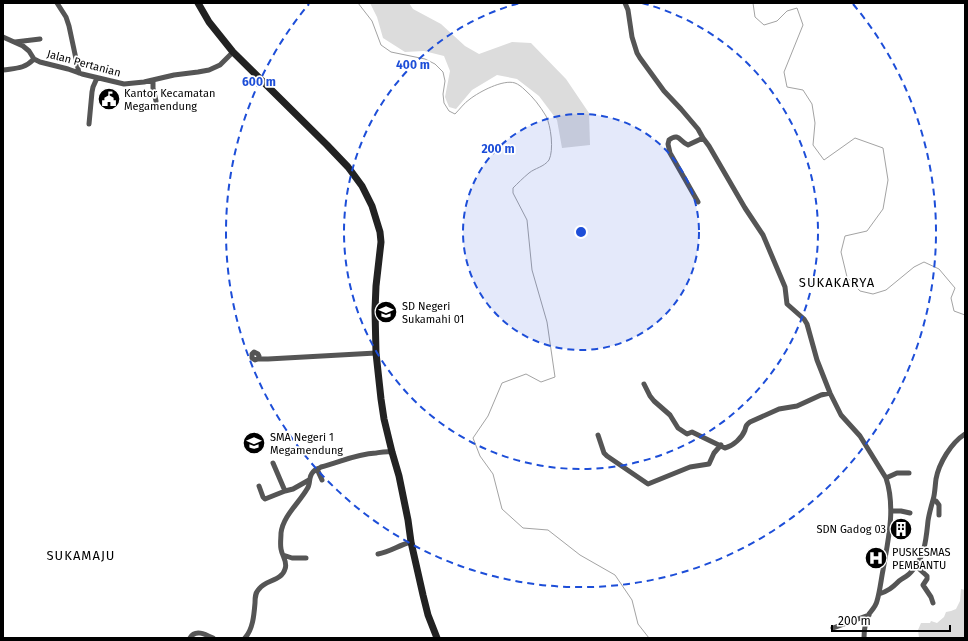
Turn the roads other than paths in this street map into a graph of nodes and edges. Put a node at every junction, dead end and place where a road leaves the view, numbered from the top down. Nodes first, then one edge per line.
1 (57, 3) edge
2 (198, 3) edge
3 (625, 3) edge
4 (3, 37) edge
5 (40, 39) dead end
6 (14, 42) junction
7 (233, 52) junction
8 (34, 59) junction
9 (3, 70) edge
10 (79, 73) junction
11 (97, 78) junction
12 (153, 80) junction
13 (156, 101) dead end
14 (89, 124) dead end
15 (703, 138) junction
16 (698, 202) dead end
17 (376, 353) junction
18 (258, 358) dead end
19 (644, 384) dead end
20 (830, 393) junction
21 (965, 434) edge
22 (598, 435) dead end
23 (721, 445) junction
24 (392, 452) junction
25 (273, 463) dead end
26 (317, 469) junction
27 (909, 473) dead end
28 (886, 478) junction
29 (309, 480) junction
30 (322, 480) dead end
31 (259, 486) dead end
32 (284, 491) junction
33 (933, 501) junction
34 (891, 511) junction
35 (910, 513) dead end
36 (938, 515) dead end
37 (411, 542) junction
38 (378, 554) dead end
39 (283, 555) junction
40 (306, 558) dead end
41 (916, 566) junction
42 (879, 594) junction
43 (933, 603) dead end
44 (869, 615) junction
45 (833, 628) dead end
46 (190, 638) edge
47 (213, 638) edge
48 (245, 638) edge
49 (437, 638) edge
50 (864, 638) edge

1 - 10 street
2 - 7 street
3 - 15 street
4 - 6 street, Jalan Pertanian
5 - 6 street
6 - 8 street, Jalan Pertanian
7 - 12 street, Jalan Pertanian
7 - 17 street
8 - 9 street
8 - 10 street, Jalan Pertanian
10 - 11 street, Jalan Pertanian
11 - 12 street, Jalan Pertanian
11 - 14 street
12 - 13 street
15 - 16 street
15 - 20 street
17 - 18 street
17 - 24 street
19 - 23 street
20 - 23 street
20 - 28 street
21 - 33 street
22 - 23 street
24 - 26 street
24 - 37 street
25 - 32 street
26 - 29 street
26 - 30 street
27 - 28 street
28 - 34 street
29 - 32 street
29 - 39 street
31 - 32 street
33 - 36 street
33 - 41 street
34 - 35 street
34 - 42 street
37 - 38 street
37 - 49 street
39 - 40 street
39 - 48 street
41 - 42 street
41 - 43 street
42 - 44 street
44 - 45 street
44 - 50 street
46 - 47 street

